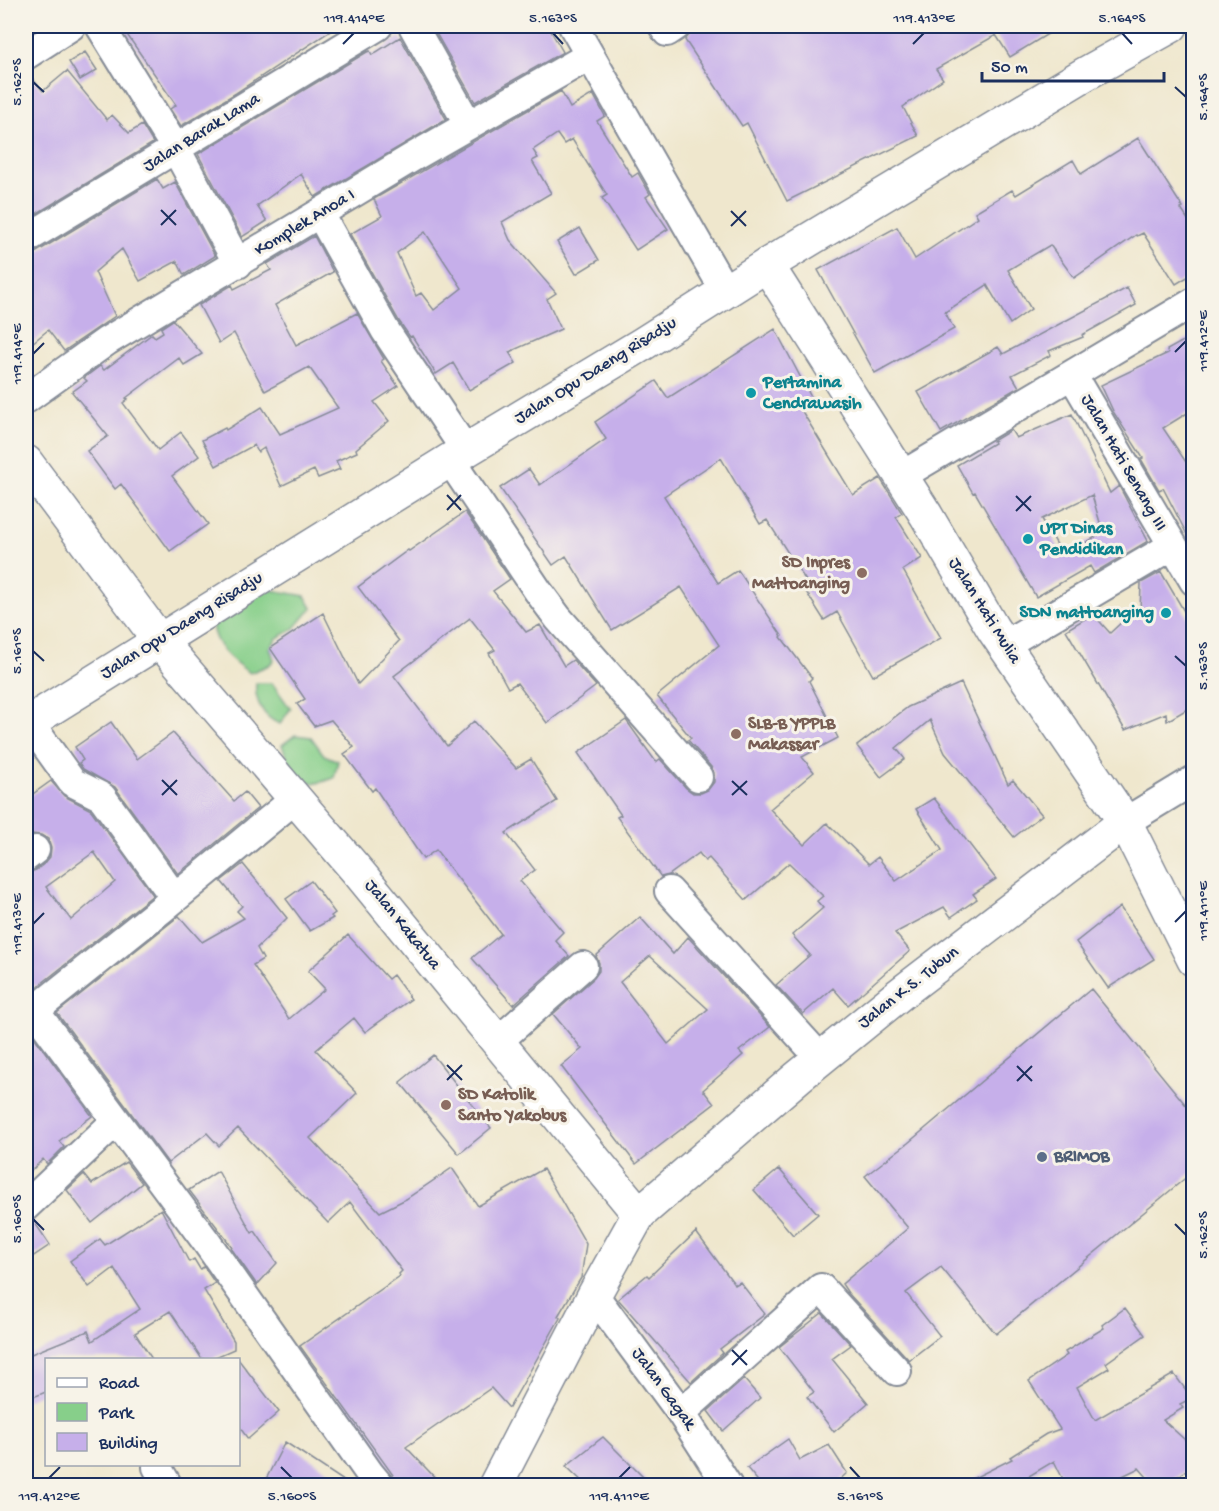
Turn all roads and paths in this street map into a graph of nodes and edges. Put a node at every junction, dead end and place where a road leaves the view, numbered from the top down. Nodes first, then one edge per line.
1 (71, 26) edge
2 (100, 26) edge
3 (378, 26) edge
4 (413, 26) edge
5 (573, 26) edge
6 (663, 26) edge
7 (676, 26) edge
8 (1171, 26) edge
9 (26, 55) edge
10 (589, 56) junction
11 (468, 124) junction
12 (176, 149) junction
13 (320, 214) junction
14 (26, 239) edge
15 (238, 264) junction
16 (767, 265) junction
17 (725, 291) junction
18 (1194, 302) edge
19 (1072, 375) junction
20 (26, 399) edge
21 (458, 456) junction
22 (26, 462) edge
23 (901, 476) junction
24 (1172, 546) junction
25 (1194, 581) edge
26 (159, 640) junction
27 (1004, 645) junction
28 (27, 723) edge
29 (698, 777) dead end
30 (1194, 780) edge
31 (295, 799) junction
32 (1125, 822) junction
33 (669, 891) dead end
34 (175, 898) junction
35 (1194, 960) edge
36 (583, 966) dead end
37 (30, 1005) edge
38 (497, 1042) junction
39 (821, 1059) junction
40 (116, 1121) junction
41 (26, 1206) edge
42 (639, 1214) junction
43 (594, 1295) junction
44 (897, 1371) dead end
45 (681, 1413) junction
46 (380, 1485) edge
47 (495, 1485) edge
48 (728, 1485) edge

1 - 9 street
2 - 12 street
3 - 12 street, Jalan Barak Lama
4 - 11 street
5 - 10 street
6 - 7 street
8 - 16 main road, Jalan Opu Daeng Risadju
10 - 11 street, Komplek Anoa I
10 - 17 street
11 - 13 street, Komplek Anoa I
12 - 14 street, Jalan Barak Lama
12 - 15 street
13 - 15 street, Komplek Anoa I
13 - 21 street
15 - 20 street, Komplek Anoa I
16 - 17 main road, Jalan Opu Daeng Risadju
16 - 23 main road, Jalan Hati Mulia
17 - 21 main road, Jalan Opu Daeng Risadju
18 - 19 street
19 - 23 street
19 - 24 street, Jalan Hati Senang III
21 - 26 main road, Jalan Opu Daeng Risadju
21 - 29 street
22 - 26 main road, Jalan Kakatua
23 - 27 main road, Jalan Hati Mulia
24 - 25 street, Jalan Hati Senang III
24 - 27 street
26 - 28 main road, Jalan Opu Daeng Risadju
26 - 31 main road, Jalan Kakatua
27 - 32 main road, Jalan Hati Mulia
28 - 34 street
30 - 32 street, Jalan K.S. Tubun
31 - 34 street
31 - 38 main road, Jalan Kakatua
32 - 35 main road, Jalan Hati Mulia
32 - 39 main road, Jalan K.S. Tubun
33 - 39 street
34 - 37 street
36 - 38 street
37 - 40 street
38 - 42 main road, Jalan Kakatua
39 - 42 main road, Jalan K.S. Tubun
40 - 41 street
40 - 46 street
42 - 43 main road
43 - 45 street, Jalan Gagak
43 - 47 main road
44 - 45 street
45 - 48 street, Jalan Gagak

